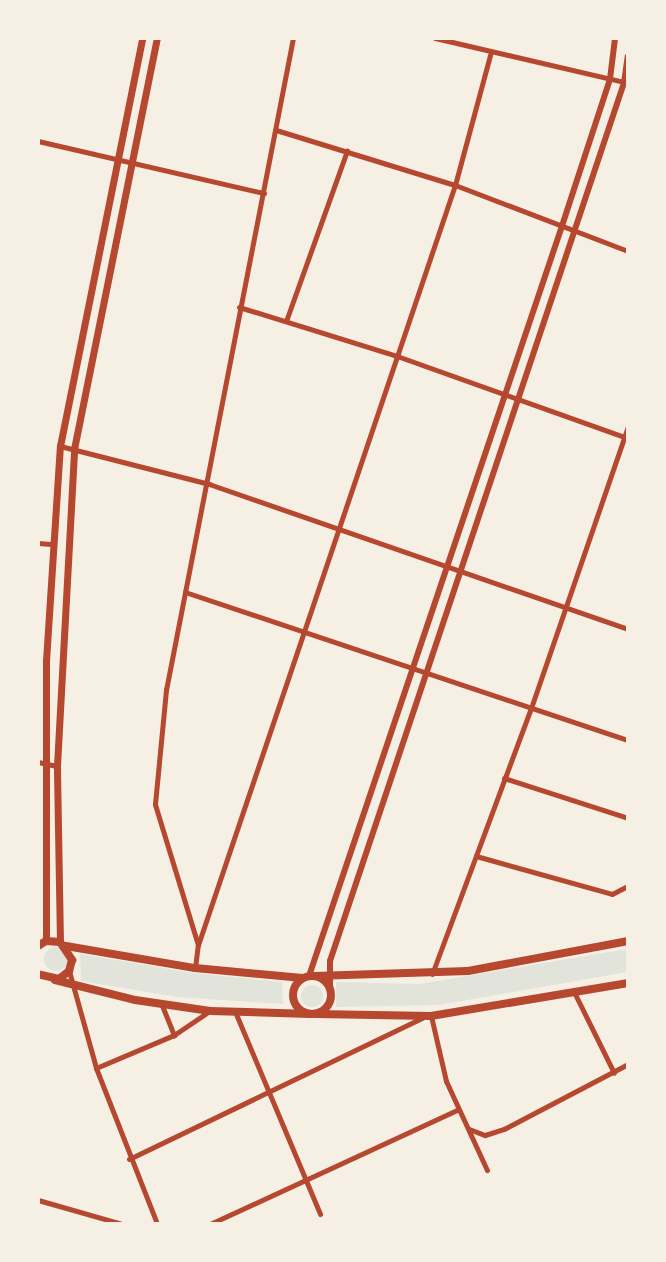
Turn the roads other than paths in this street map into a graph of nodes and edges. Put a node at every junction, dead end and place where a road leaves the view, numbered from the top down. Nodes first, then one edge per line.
1 (142, 38) edge
2 (157, 38) edge
3 (293, 38) edge
4 (435, 38) edge
5 (615, 38) edge
6 (491, 55) junction
7 (628, 56) edge
8 (610, 79) junction
9 (626, 83) edge
10 (276, 131) junction
11 (38, 141) edge
12 (347, 151) junction
13 (115, 160) junction
14 (130, 164) junction
15 (454, 185) junction
16 (264, 193) junction
17 (561, 229) junction
18 (574, 233) junction
19 (628, 251) edge
20 (239, 307) junction
21 (286, 321) junction
22 (397, 356) junction
23 (505, 395) junction
24 (518, 399) junction
25 (628, 427) edge
26 (626, 438) edge
27 (60, 446) junction
28 (74, 449) junction
29 (209, 484) junction
30 (335, 529) junction
31 (38, 543) edge
32 (51, 544) junction
33 (447, 569) junction
34 (459, 573) junction
35 (185, 593) junction
36 (564, 608) junction
37 (628, 629) edge
38 (305, 632) junction
39 (413, 672) junction
40 (425, 676) junction
41 (531, 708) junction
42 (628, 740) edge
43 (42, 763) edge
44 (57, 766) junction
45 (504, 778) junction
46 (628, 818) edge
47 (476, 856) junction
48 (628, 886) edge
49 (41, 942) edge
50 (628, 942) edge
51 (63, 944) junction
52 (198, 945) junction
53 (195, 968) junction
54 (69, 971) junction
55 (432, 974) junction
56 (40, 976) edge
57 (330, 976) junction
58 (309, 977) junction
59 (55, 980) junction
60 (628, 982) edge
61 (71, 984) junction
62 (330, 989) junction
63 (574, 992) junction
64 (161, 1003) junction
65 (210, 1011) junction
66 (236, 1014) junction
67 (313, 1014) junction
68 (431, 1016) junction
69 (174, 1035) junction
70 (628, 1064) edge
71 (96, 1068) junction
72 (614, 1073) junction
73 (270, 1092) junction
74 (457, 1110) junction
75 (469, 1129) junction
76 (129, 1159) junction
77 (487, 1170) dead end
78 (309, 1181) junction
79 (38, 1199) edge
80 (320, 1214) dead end
81 (122, 1223) edge
82 (157, 1223) edge
83 (210, 1223) edge

1 - 13 main road
2 - 14 main road
3 - 10 street
4 - 6 street
5 - 8 street
6 - 8 street
6 - 15 street
7 - 9 street
8 - 9 street
8 - 17 street
9 - 18 street
10 - 12 street
10 - 16 street
11 - 13 street
12 - 15 street
12 - 21 street
13 - 14 street
13 - 27 main road
14 - 16 street
14 - 28 main road
15 - 17 street
15 - 22 street
16 - 20 street
17 - 18 street
17 - 23 street
18 - 19 street
18 - 24 street
20 - 21 street
20 - 29 street
21 - 22 street
22 - 23 street
22 - 30 street
23 - 24 street
23 - 33 street
24 - 26 street
24 - 34 street
25 - 26 street
26 - 36 street
27 - 28 street
27 - 32 main road
28 - 29 street
28 - 44 main road
29 - 30 street
29 - 35 street
30 - 33 street
30 - 38 street
31 - 32 street
32 - 43 main road
33 - 34 street
33 - 39 street
34 - 36 street
34 - 40 street
35 - 38 street
35 - 52 street
36 - 37 street
36 - 41 street
38 - 39 street
38 - 52 street
39 - 40 street
39 - 58 street
40 - 41 street
40 - 57 street
41 - 42 street
41 - 45 street
43 - 44 street
43 - 49 main road
44 - 51 main road
45 - 46 street
45 - 47 street
47 - 48 street
47 - 55 street
49 - 51 main road
50 - 55 main road
51 - 53 main road
51 - 54 main road
52 - 53 street
53 - 58 main road
54 - 59 main road
54 - 61 street
55 - 57 main road
56 - 59 main road
57 - 58 main road
57 - 62 street
58 - 62 main road
58 - 67 main road
59 - 61 main road
60 - 63 main road
61 - 64 main road
61 - 71 street
62 - 67 main road
63 - 68 main road
63 - 72 street
64 - 65 main road
64 - 69 street
65 - 66 main road
65 - 69 street
66 - 67 main road
66 - 73 street
67 - 68 main road
68 - 73 street
68 - 74 street
69 - 71 street
70 - 72 street
71 - 76 street
72 - 75 street
73 - 76 street
73 - 78 street
74 - 75 street
74 - 78 street
75 - 77 street
76 - 82 street
78 - 80 street
78 - 83 street
79 - 81 street

